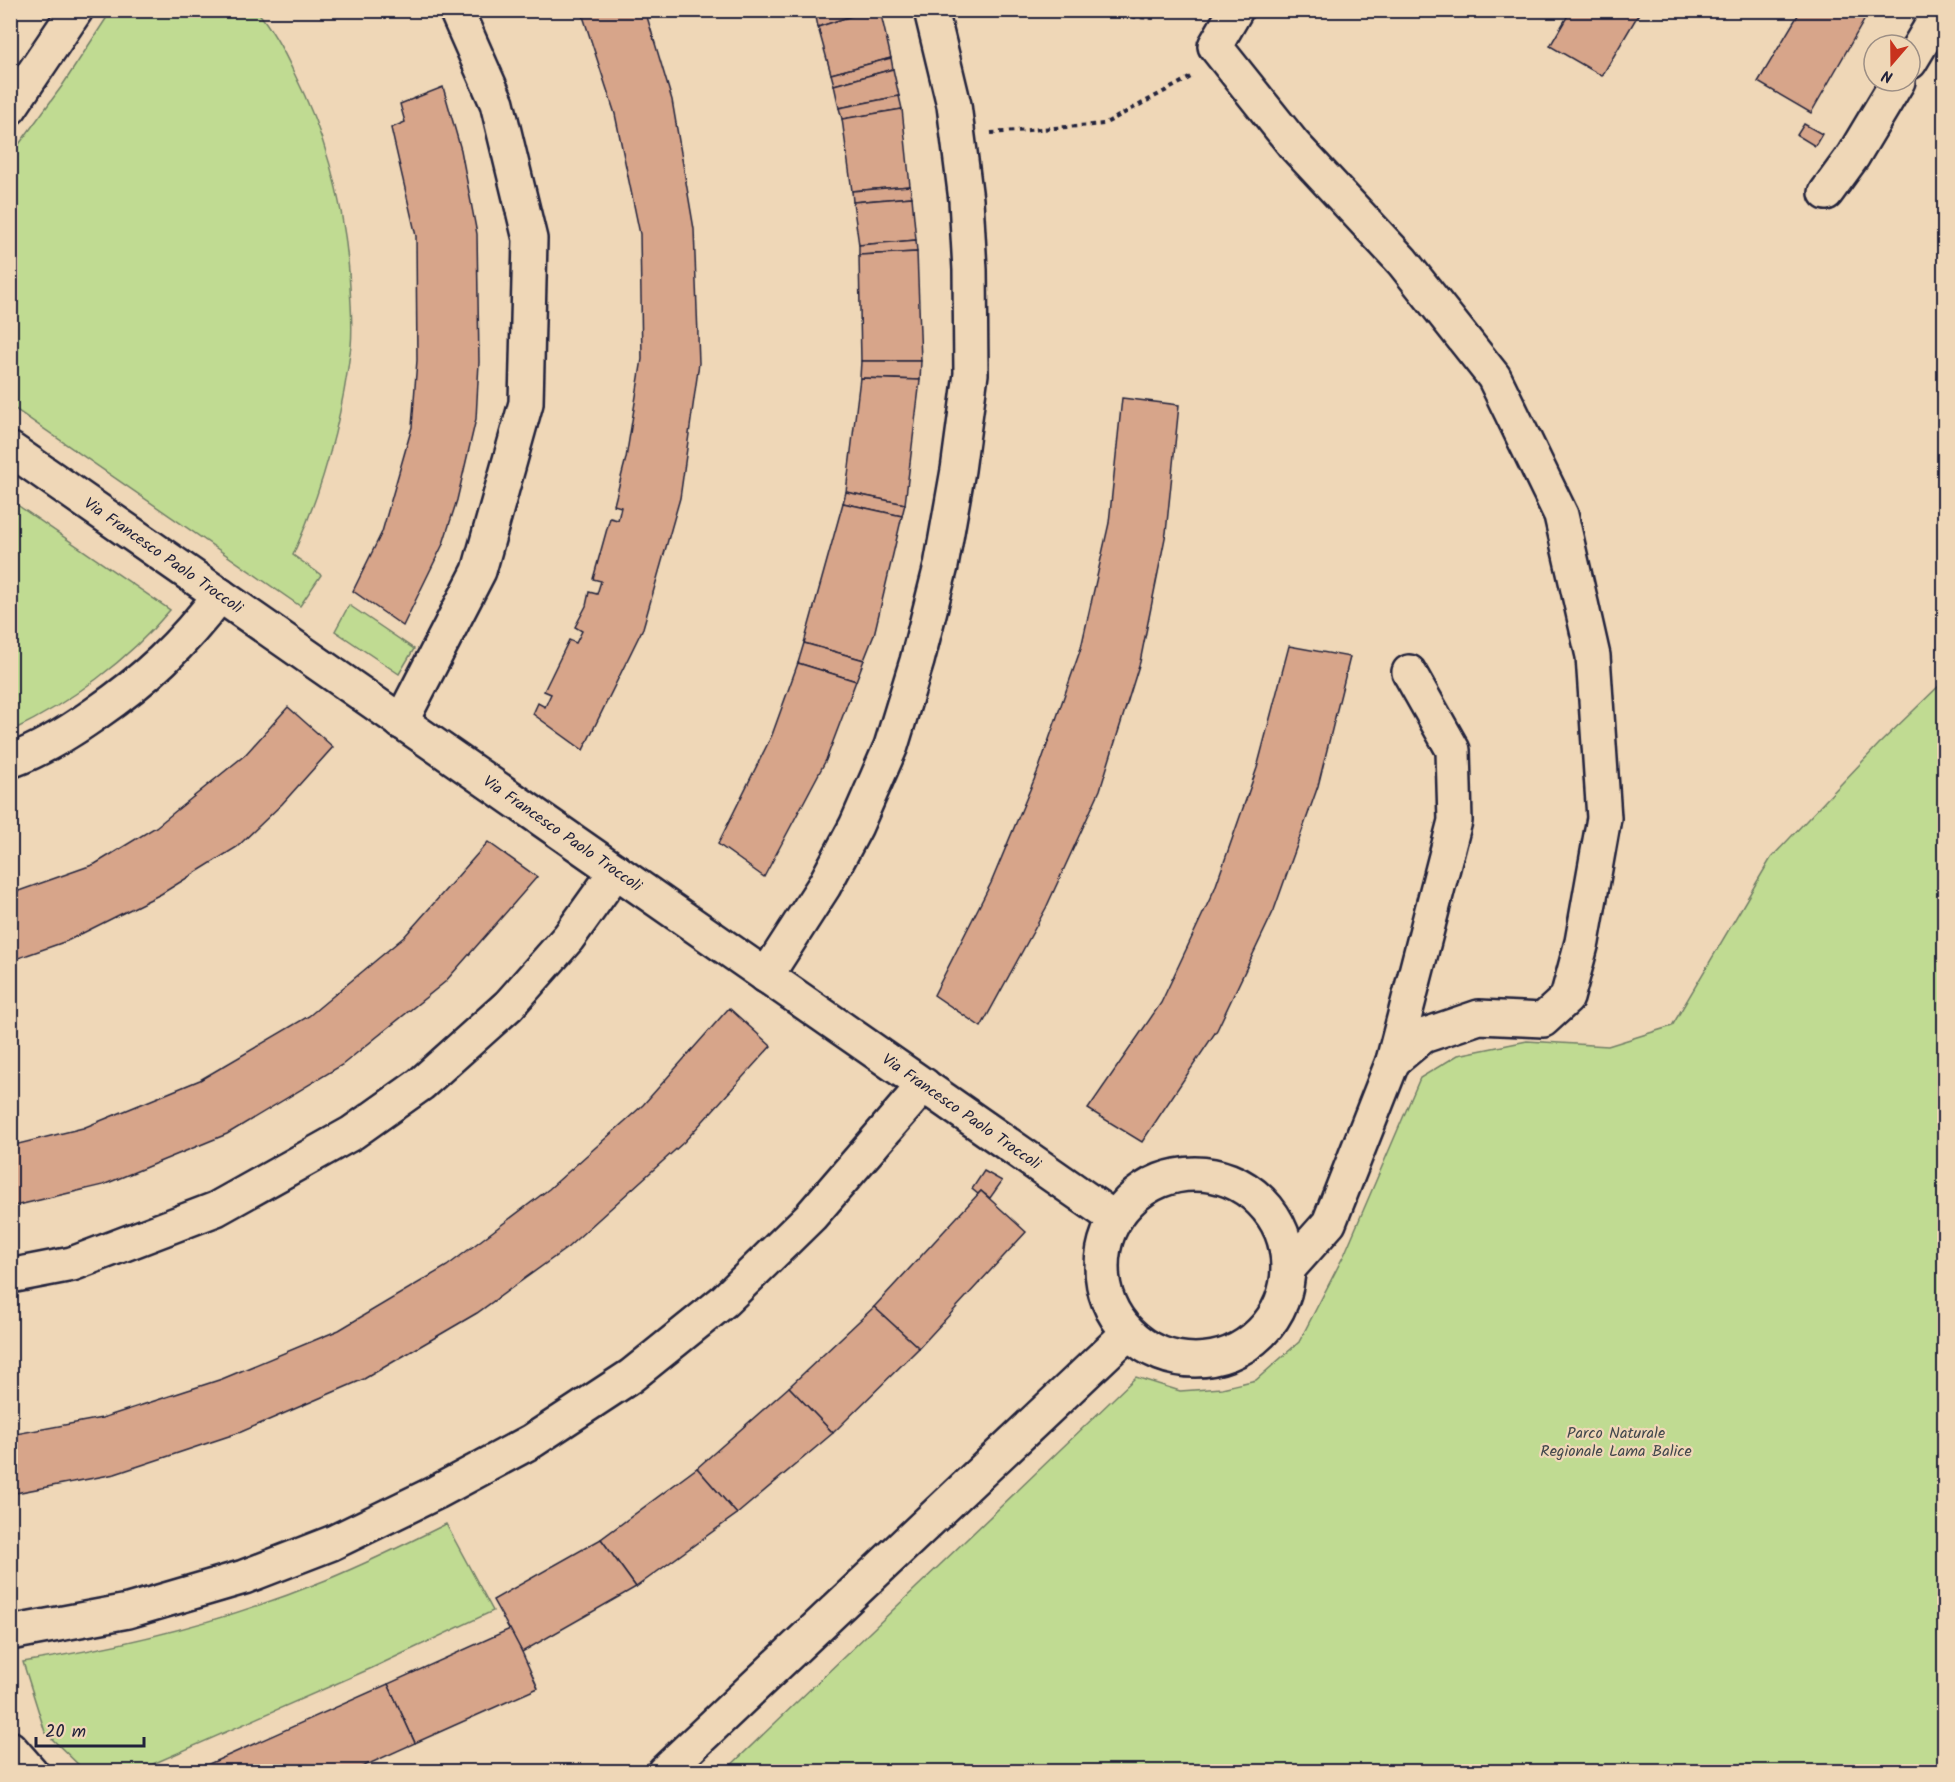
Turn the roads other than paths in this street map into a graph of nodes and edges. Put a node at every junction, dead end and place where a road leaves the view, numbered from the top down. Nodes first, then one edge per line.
1 (76, 10) edge
2 (456, 10) edge
3 (931, 10) edge
4 (1236, 10) edge
5 (1941, 10) edge
6 (1922, 42) edge
7 (1891, 93) edge
8 (10, 108) edge
9 (1826, 193) dead end
10 (10, 449) edge
11 (220, 595) junction
12 (1409, 672) dead end
13 (401, 722) junction
14 (10, 761) edge
15 (616, 871) junction
16 (766, 976) junction
17 (1393, 1061) junction
18 (924, 1085) junction
19 (1114, 1218) junction
20 (1289, 1268) junction
21 (10, 1276) edge
22 (1128, 1333) junction
23 (10, 1633) edge
24 (10, 1748) edge
25 (31, 1772) edge
26 (664, 1772) edge

1 - 8 street
2 - 13 street
3 - 16 street
4 - 17 street
5 - 6 street
7 - 9 street
10 - 11 street, Via Francesco Paolo Troccoli
11 - 13 street, Via Francesco Paolo Troccoli
11 - 14 street
12 - 17 street
13 - 15 street, Via Francesco Paolo Troccoli
15 - 16 street, Via Francesco Paolo Troccoli
15 - 21 street
16 - 18 street, Via Francesco Paolo Troccoli
17 - 20 street
18 - 19 street, Via Francesco Paolo Troccoli
18 - 23 street
19 - 20 street
19 - 22 street
20 - 22 street
22 - 26 street
24 - 25 street

